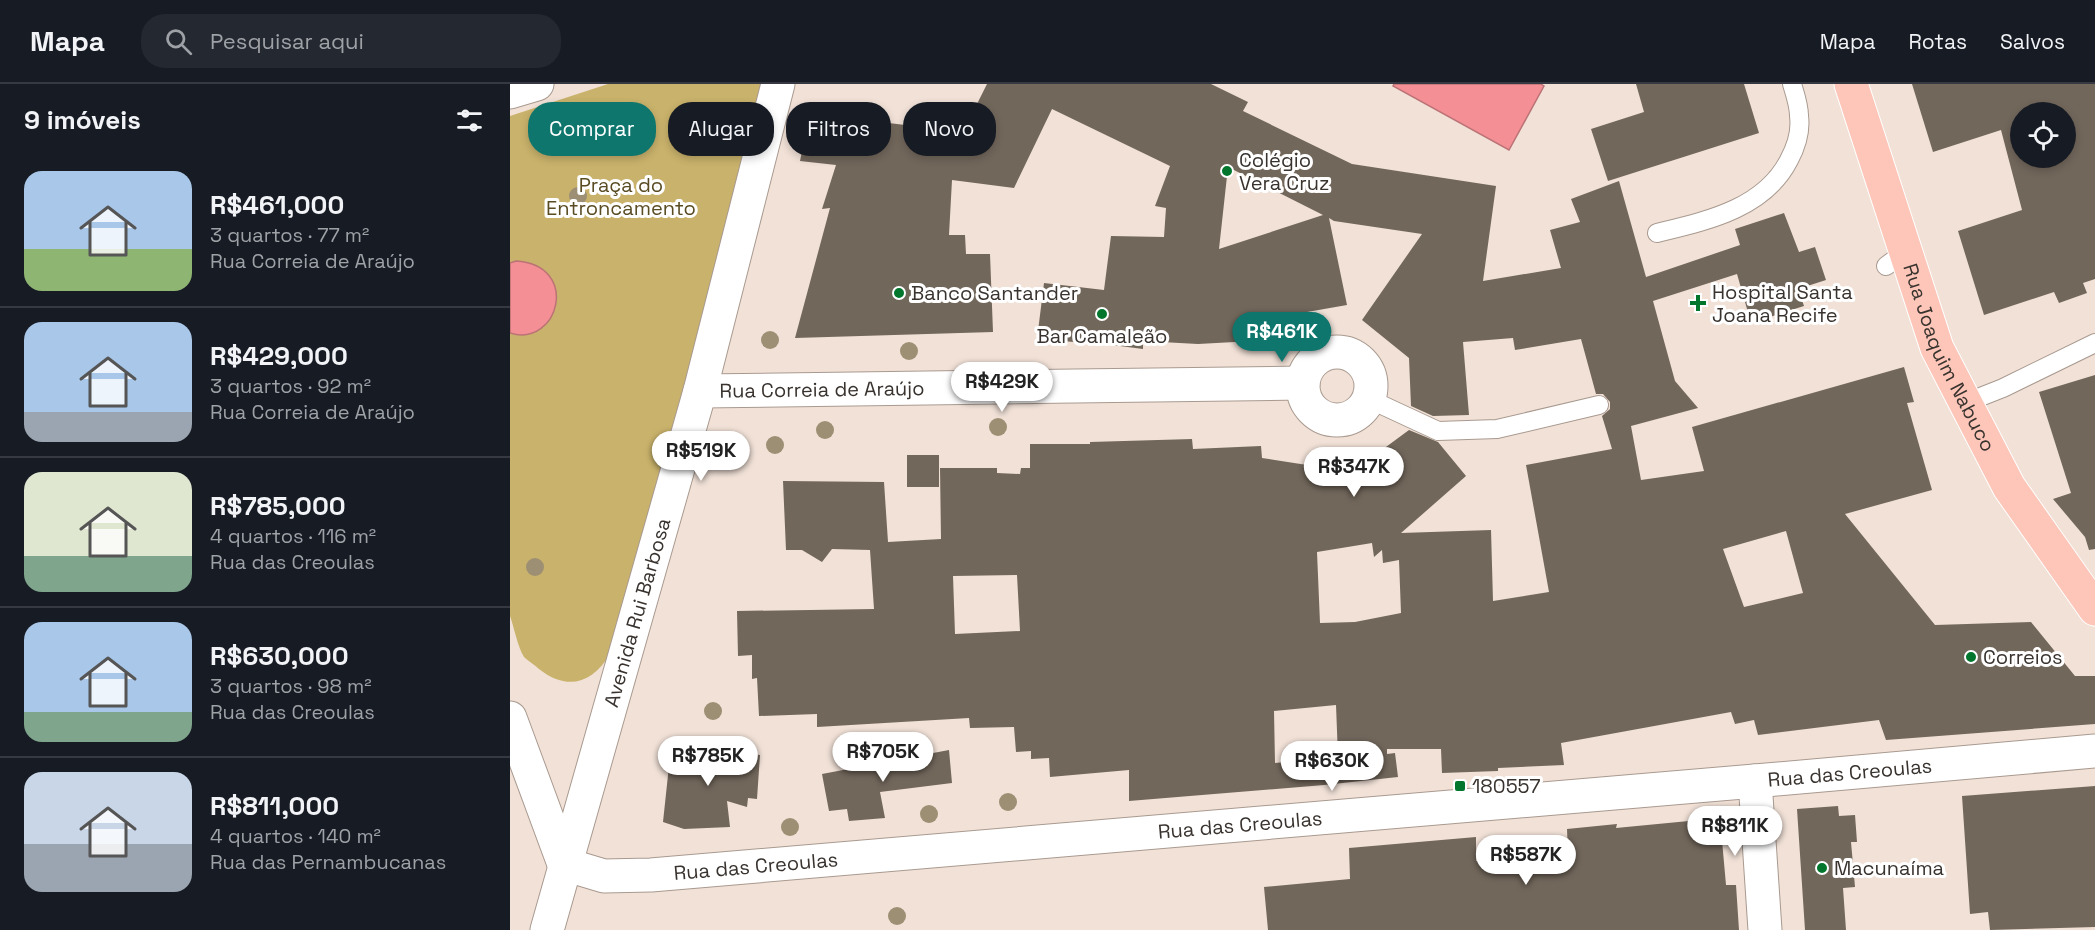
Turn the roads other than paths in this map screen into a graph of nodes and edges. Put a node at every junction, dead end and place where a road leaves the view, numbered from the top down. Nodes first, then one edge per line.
1 (537, 84) edge
2 (778, 84) edge
3 (1792, 84) edge
4 (1851, 84) edge
5 (510, 92) edge
6 (1657, 233) dead end
7 (2095, 343) edge
8 (1303, 383) junction
9 (700, 391) junction
10 (1369, 399) junction
11 (1965, 403) junction
12 (1599, 405) dead end
13 (2095, 609) edge
14 (510, 718) edge
15 (2095, 751) edge
16 (1755, 782) junction
17 (564, 864) junction
18 (547, 930) edge
19 (1765, 930) edge

1 - 5 main road
2 - 9 main road, Avenida Rui Barbosa
3 - 6 lane
4 - 11 main road, Rua Joaquim Nabuco
7 - 11 lane
8 - 9 main road, Rua Correia de Araújo
8 - 10 main road
8 - 10 main road
9 - 17 main road, Avenida Rui Barbosa
10 - 12 lane
11 - 13 main road, Rua Joaquim Nabuco
14 - 17 main road
15 - 16 main road, Rua das Creoulas
16 - 17 main road, Rua das Creoulas
16 - 19 main road
17 - 18 main road, Avenida Rui Barbosa

